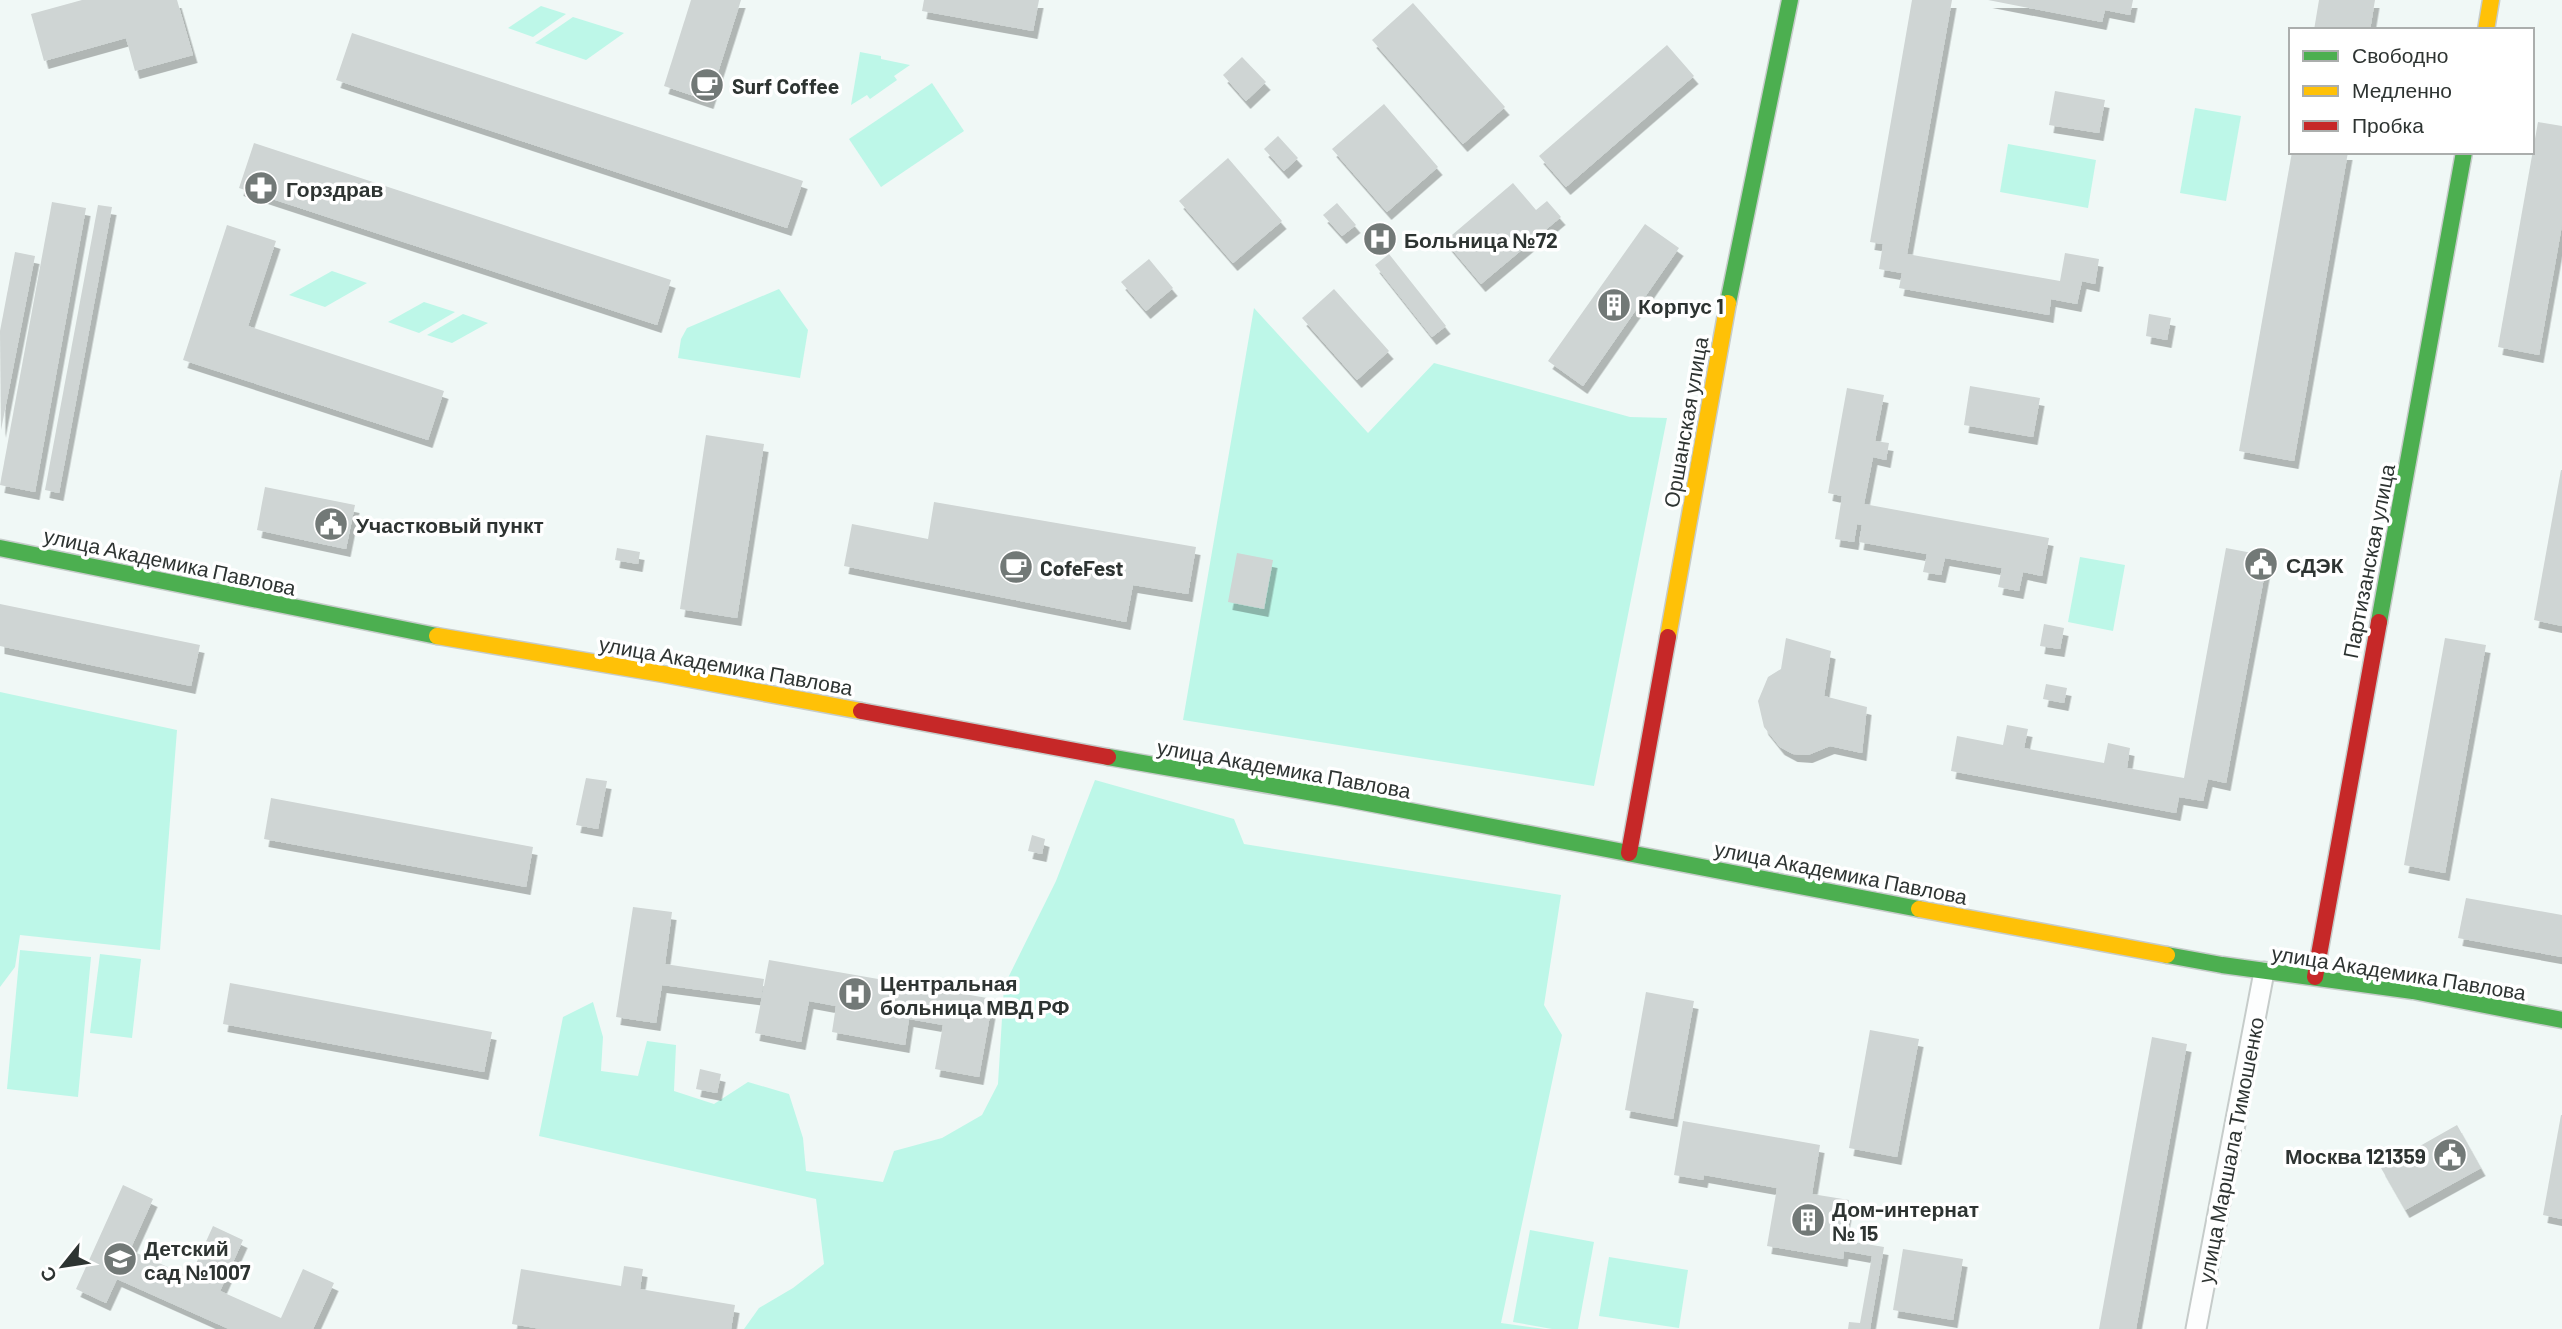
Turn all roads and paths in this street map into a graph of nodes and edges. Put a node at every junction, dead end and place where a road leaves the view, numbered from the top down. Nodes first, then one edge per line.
1 (1790, 0) edge
2 (2491, 0) edge
3 (2486, 28) edge
4 (2464, 154) edge
5 (0, 548) edge
6 (1629, 853) junction
7 (2264, 972) junction
8 (2315, 978) junction
9 (2562, 1020) edge
10 (2196, 1329) edge

1 - 6 street, Оршанская улица
2 - 3 street
4 - 8 street, Партизанская улица
5 - 6 street, улица Академика Павлова
6 - 7 street, улица Академика Павлова
7 - 8 street, улица Академика Павлова
7 - 10 street, улица Маршала Тимошенко
8 - 9 street, улица Академика Павлова

